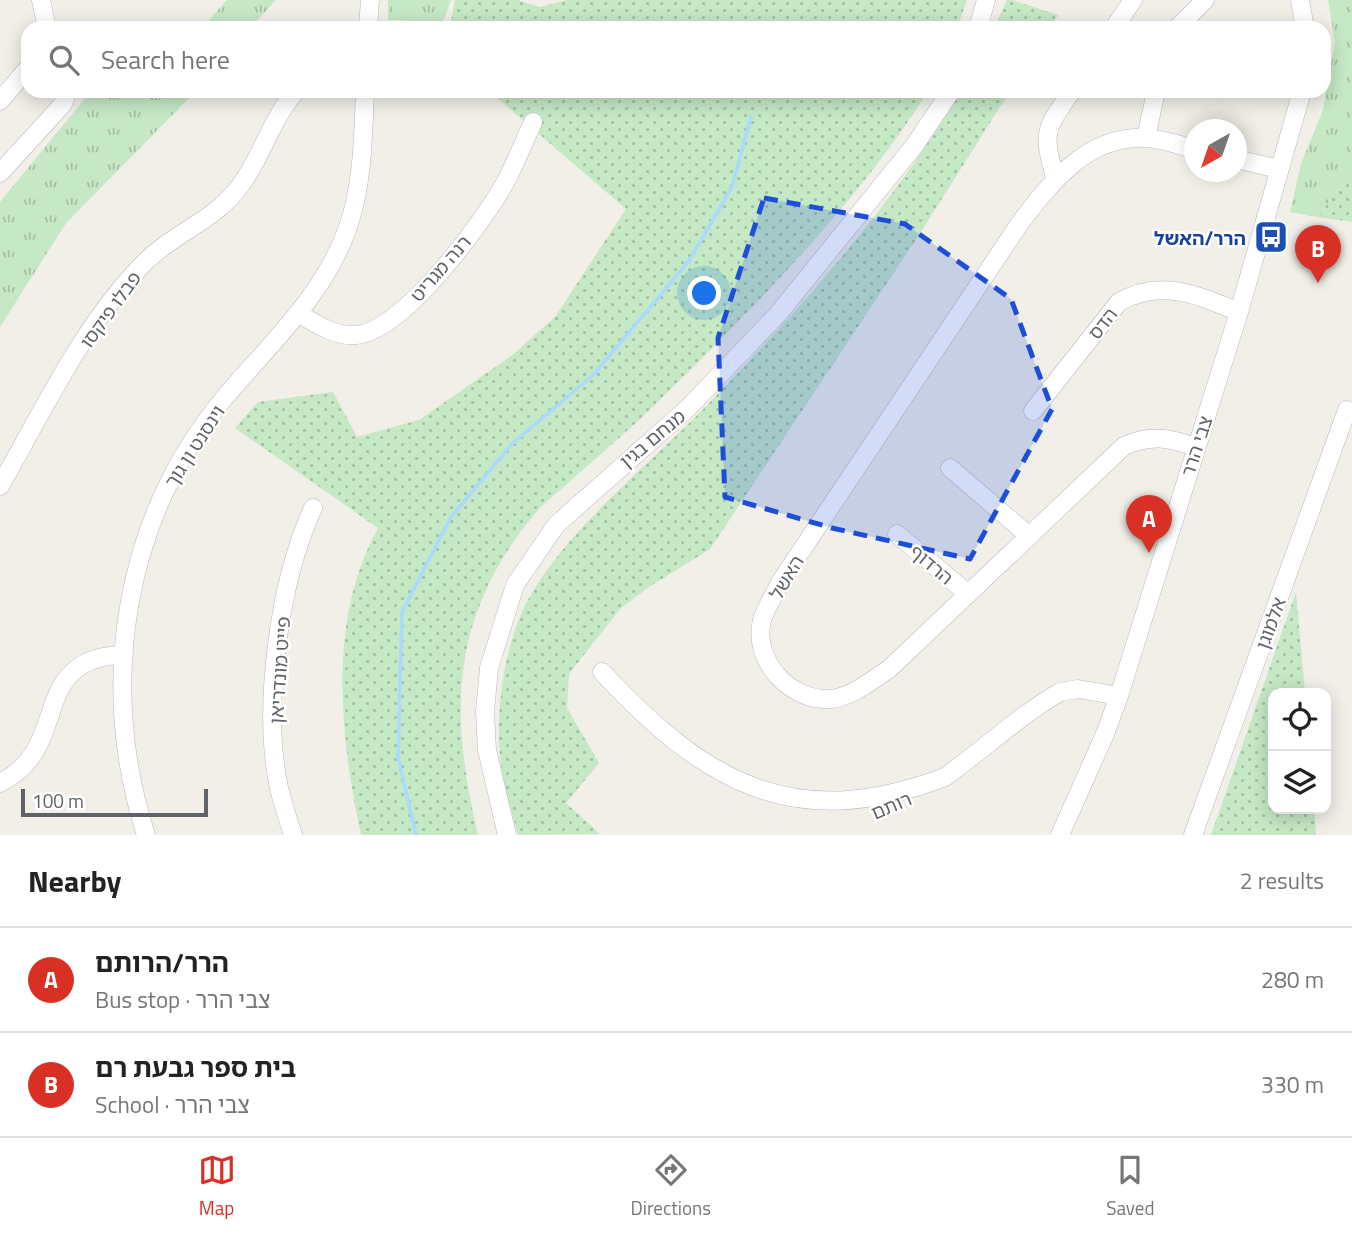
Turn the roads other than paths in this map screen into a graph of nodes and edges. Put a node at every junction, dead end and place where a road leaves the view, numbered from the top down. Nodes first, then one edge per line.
1 (41, 0) edge
2 (370, 0) edge
3 (986, 0) edge
4 (1133, 0) edge
5 (1205, 0) edge
6 (1300, 0) edge
7 (46, 21) edge
8 (368, 21) edge
9 (980, 21) edge
10 (1119, 21) edge
11 (1184, 21) edge
12 (1304, 21) edge
13 (21, 76) edge
14 (65, 98) edge
15 (291, 98) edge
16 (365, 98) edge
17 (946, 98) edge
18 (1067, 98) edge
19 (1155, 98) edge
20 (1300, 98) edge
21 (0, 101) edge
22 (533, 122) dead end
23 (1146, 138) junction
24 (1184, 147) edge
25 (1247, 161) edge
26 (1278, 169) junction
27 (0, 173) edge
28 (1055, 177) junction
29 (1239, 312) junction
30 (298, 313) junction
31 (1347, 410) dead end
32 (1033, 411) dead end
33 (1196, 447) junction
34 (950, 468) dead end
35 (0, 486) edge
36 (313, 508) dead end
37 (897, 534) dead end
38 (1028, 535) junction
39 (967, 593) junction
40 (124, 654) junction
41 (601, 672) dead end
42 (1119, 696) junction
43 (0, 783) edge
44 (754, 807) dead end
45 (870, 815) dead end
46 (146, 835) edge
47 (293, 835) edge
48 (506, 835) edge
49 (1059, 835) edge
50 (1193, 835) edge

1 - 7 street
2 - 8 street
3 - 9 street
4 - 10 street
5 - 11 street
6 - 12 street
13 - 21 street
14 - 27 street
15 - 35 street, פבלו פיקסו
16 - 30 street, וינסנט ון גוך
17 - 48 street, מנחם בגין
18 - 28 street
19 - 23 street
20 - 26 street, צבי הרר
22 - 30 street, רנה מגריט
23 - 24 street, האשל
23 - 28 street, האשל
25 - 26 street
26 - 29 street, צבי הרר
28 - 39 street, האשל
29 - 32 street, הדס
29 - 33 street, צבי הרר
30 - 40 street, וינסנט ון גוך
31 - 50 street, אלמוגן
33 - 38 street, האשל
33 - 42 street, צבי הרר
34 - 38 street
36 - 47 street, פייט מונדריאן
37 - 39 street, הרדוף
38 - 39 street, האשל
40 - 43 street
40 - 46 street, וינסנט ון גוך
41 - 44 street
42 - 45 street, רותם
42 - 49 street, צבי הרר

